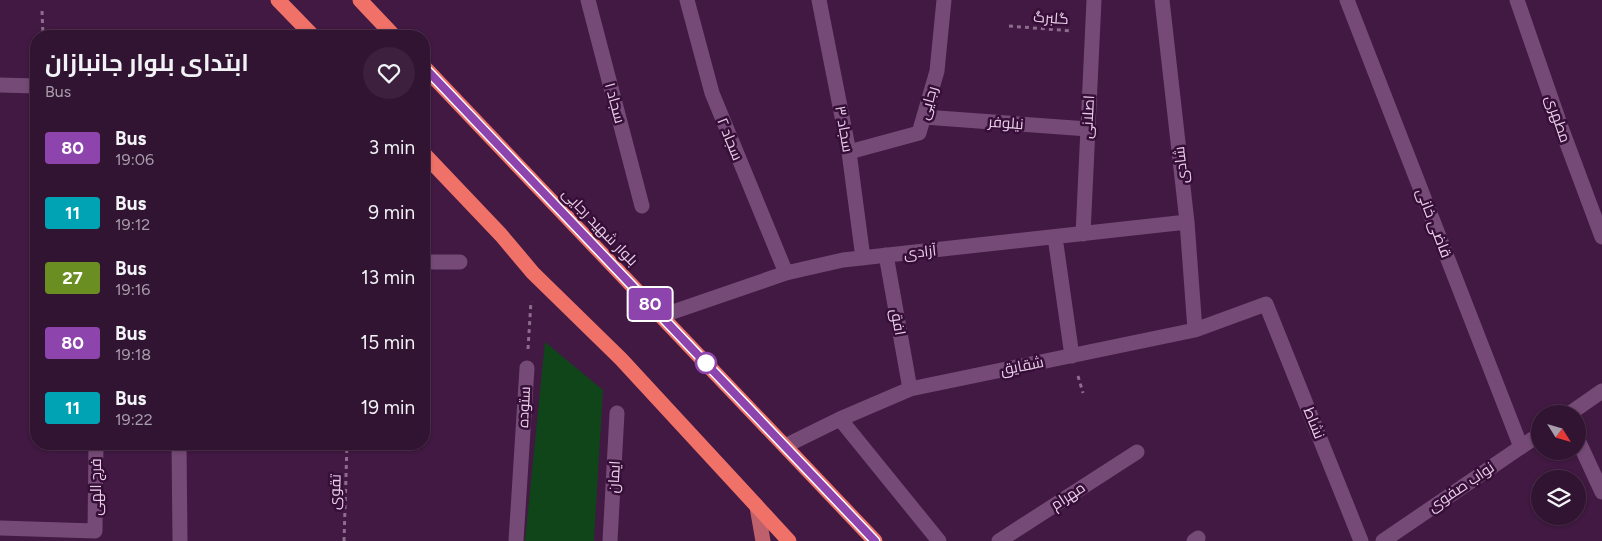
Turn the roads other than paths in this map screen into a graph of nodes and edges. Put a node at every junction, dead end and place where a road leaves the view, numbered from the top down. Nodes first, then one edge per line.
1 (278, 0) edge
2 (360, 0) edge
3 (588, 0) edge
4 (687, 0) edge
5 (819, 0) edge
6 (944, 0) edge
7 (1094, 0) edge
8 (1162, 0) edge
9 (1347, 0) edge
10 (1517, 0) edge
11 (307, 30) edge
12 (388, 30) edge
13 (430, 73) edge
14 (0, 85) edge
15 (30, 86) edge
16 (924, 117) junction
17 (1088, 129) junction
18 (849, 152) junction
19 (430, 160) edge
20 (642, 206) dead end
21 (1187, 222) junction
22 (1083, 234) junction
23 (1055, 237) junction
24 (1602, 237) edge
25 (886, 256) junction
26 (863, 258) junction
27 (430, 262) edge
28 (460, 262) dead end
29 (786, 273) junction
30 (1266, 304) joint
31 (661, 316) junction
32 (1195, 330) junction
33 (1072, 356) junction
34 (527, 368) road end
35 (910, 389) junction
36 (1602, 391) edge
37 (1582, 405) edge
38 (618, 413) dead end
39 (840, 419) junction
40 (1531, 440) edge
41 (785, 446) junction
42 (1521, 446) junction
43 (96, 450) edge
44 (179, 450) edge
45 (1137, 452) dead end
46 (1586, 457) edge
47 (1602, 492) edge
48 (757, 507) junction
49 (0, 528) edge
50 (180, 541) edge
51 (516, 541) edge
52 (610, 541) edge
53 (763, 541) edge
54 (789, 541) edge
55 (875, 541) edge
56 (938, 541) edge
57 (999, 541) edge
58 (1361, 541) edge
59 (1383, 541) edge

1 - 11 highway
2 - 12 highway
3 - 20 street, سجاد ۱
4 - 29 street, سجاد ۲
5 - 18 street, سجاد ۳
6 - 16 street, رجایی
7 - 17 street, اصلانی
8 - 21 street, شادی
9 - 42 street, قاضی خانی
10 - 24 street, مطهری
13 - 31 highway, بلوار شهید رجایی
14 - 15 street
16 - 17 street, نیلوفر
16 - 18 street, رجایی
17 - 22 street, اصلانی
18 - 26 street, سجاد ۳
19 - 48 highway
21 - 22 street, آزادی
21 - 32 street, شادی
22 - 23 street, آزادی
23 - 25 street, آزادی
23 - 33 street
25 - 26 street, آزادی
25 - 35 street, افق
26 - 29 street, آزادی
27 - 28 street
29 - 31 street, آزادی
30 - 32 street, شقایق
30 - 58 street, نشاط
31 - 41 highway, بلوار شهید رجایی
32 - 33 street, شقایق
33 - 35 street, شقایق
34 - 51 street, ستوده
35 - 39 street, شقایق
36 - 37 street
38 - 52 street, ایمان
39 - 41 street, شقایق
39 - 56 street
40 - 42 street, نواب صفوی
41 - 55 highway, بلوار شهید رجایی
42 - 59 street, نواب صفوی
43 - 49 street, فرج الهی
44 - 50 street
45 - 57 street, مهرام
46 - 47 street
48 - 53 main road
48 - 54 highway

